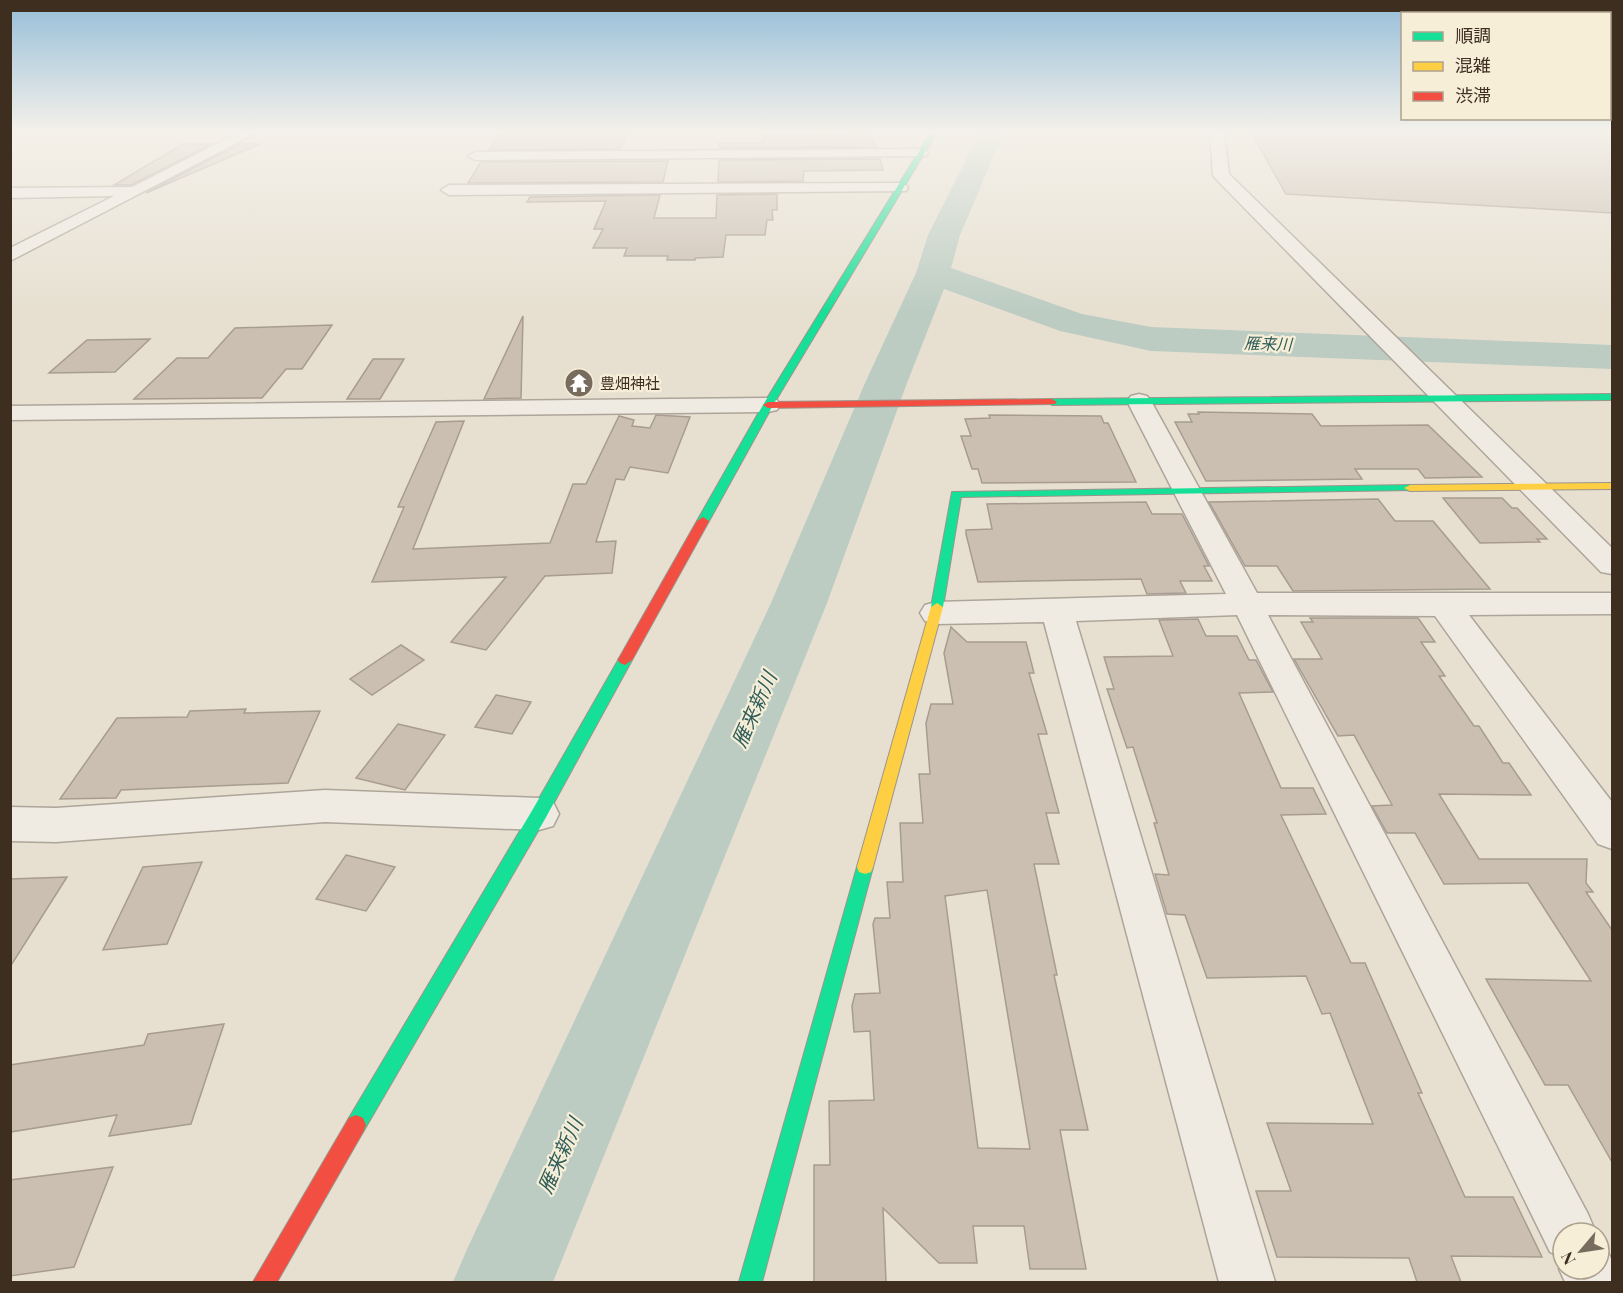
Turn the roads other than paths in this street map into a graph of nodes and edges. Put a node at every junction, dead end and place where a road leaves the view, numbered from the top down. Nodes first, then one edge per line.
1 (52, 192) edge
2 (133, 192) edge
3 (897, 192) edge
4 (1238, 192) edge
5 (10, 193) edge
6 (10, 256) edge
7 (1612, 398) edge
8 (1446, 399) junction
9 (1139, 401) junction
10 (768, 405) junction
11 (10, 413) edge
12 (1532, 485) junction
13 (1612, 486) edge
14 (1188, 491) junction
15 (1612, 565) edge
16 (1612, 603) edge
17 (1246, 604) junction
18 (1444, 605) junction
19 (1057, 611) junction
20 (936, 613) junction
21 (539, 814) junction
22 (10, 824) edge
23 (1612, 832) edge
24 (1563, 1221) edge
25 (264, 1282) edge
26 (750, 1282) edge
27 (1247, 1282) edge

1 - 5 street
2 - 6 street
3 - 10 street
4 - 8 street
7 - 8 street
8 - 9 street
8 - 12 street
9 - 10 street
9 - 14 street
10 - 11 street
10 - 21 street
12 - 13 street
12 - 14 street
12 - 15 street
14 - 17 street
14 - 20 street
16 - 18 street
17 - 18 street
17 - 19 street
17 - 24 street
18 - 23 street
19 - 20 street
19 - 27 street
20 - 26 street
21 - 22 street
21 - 25 street

